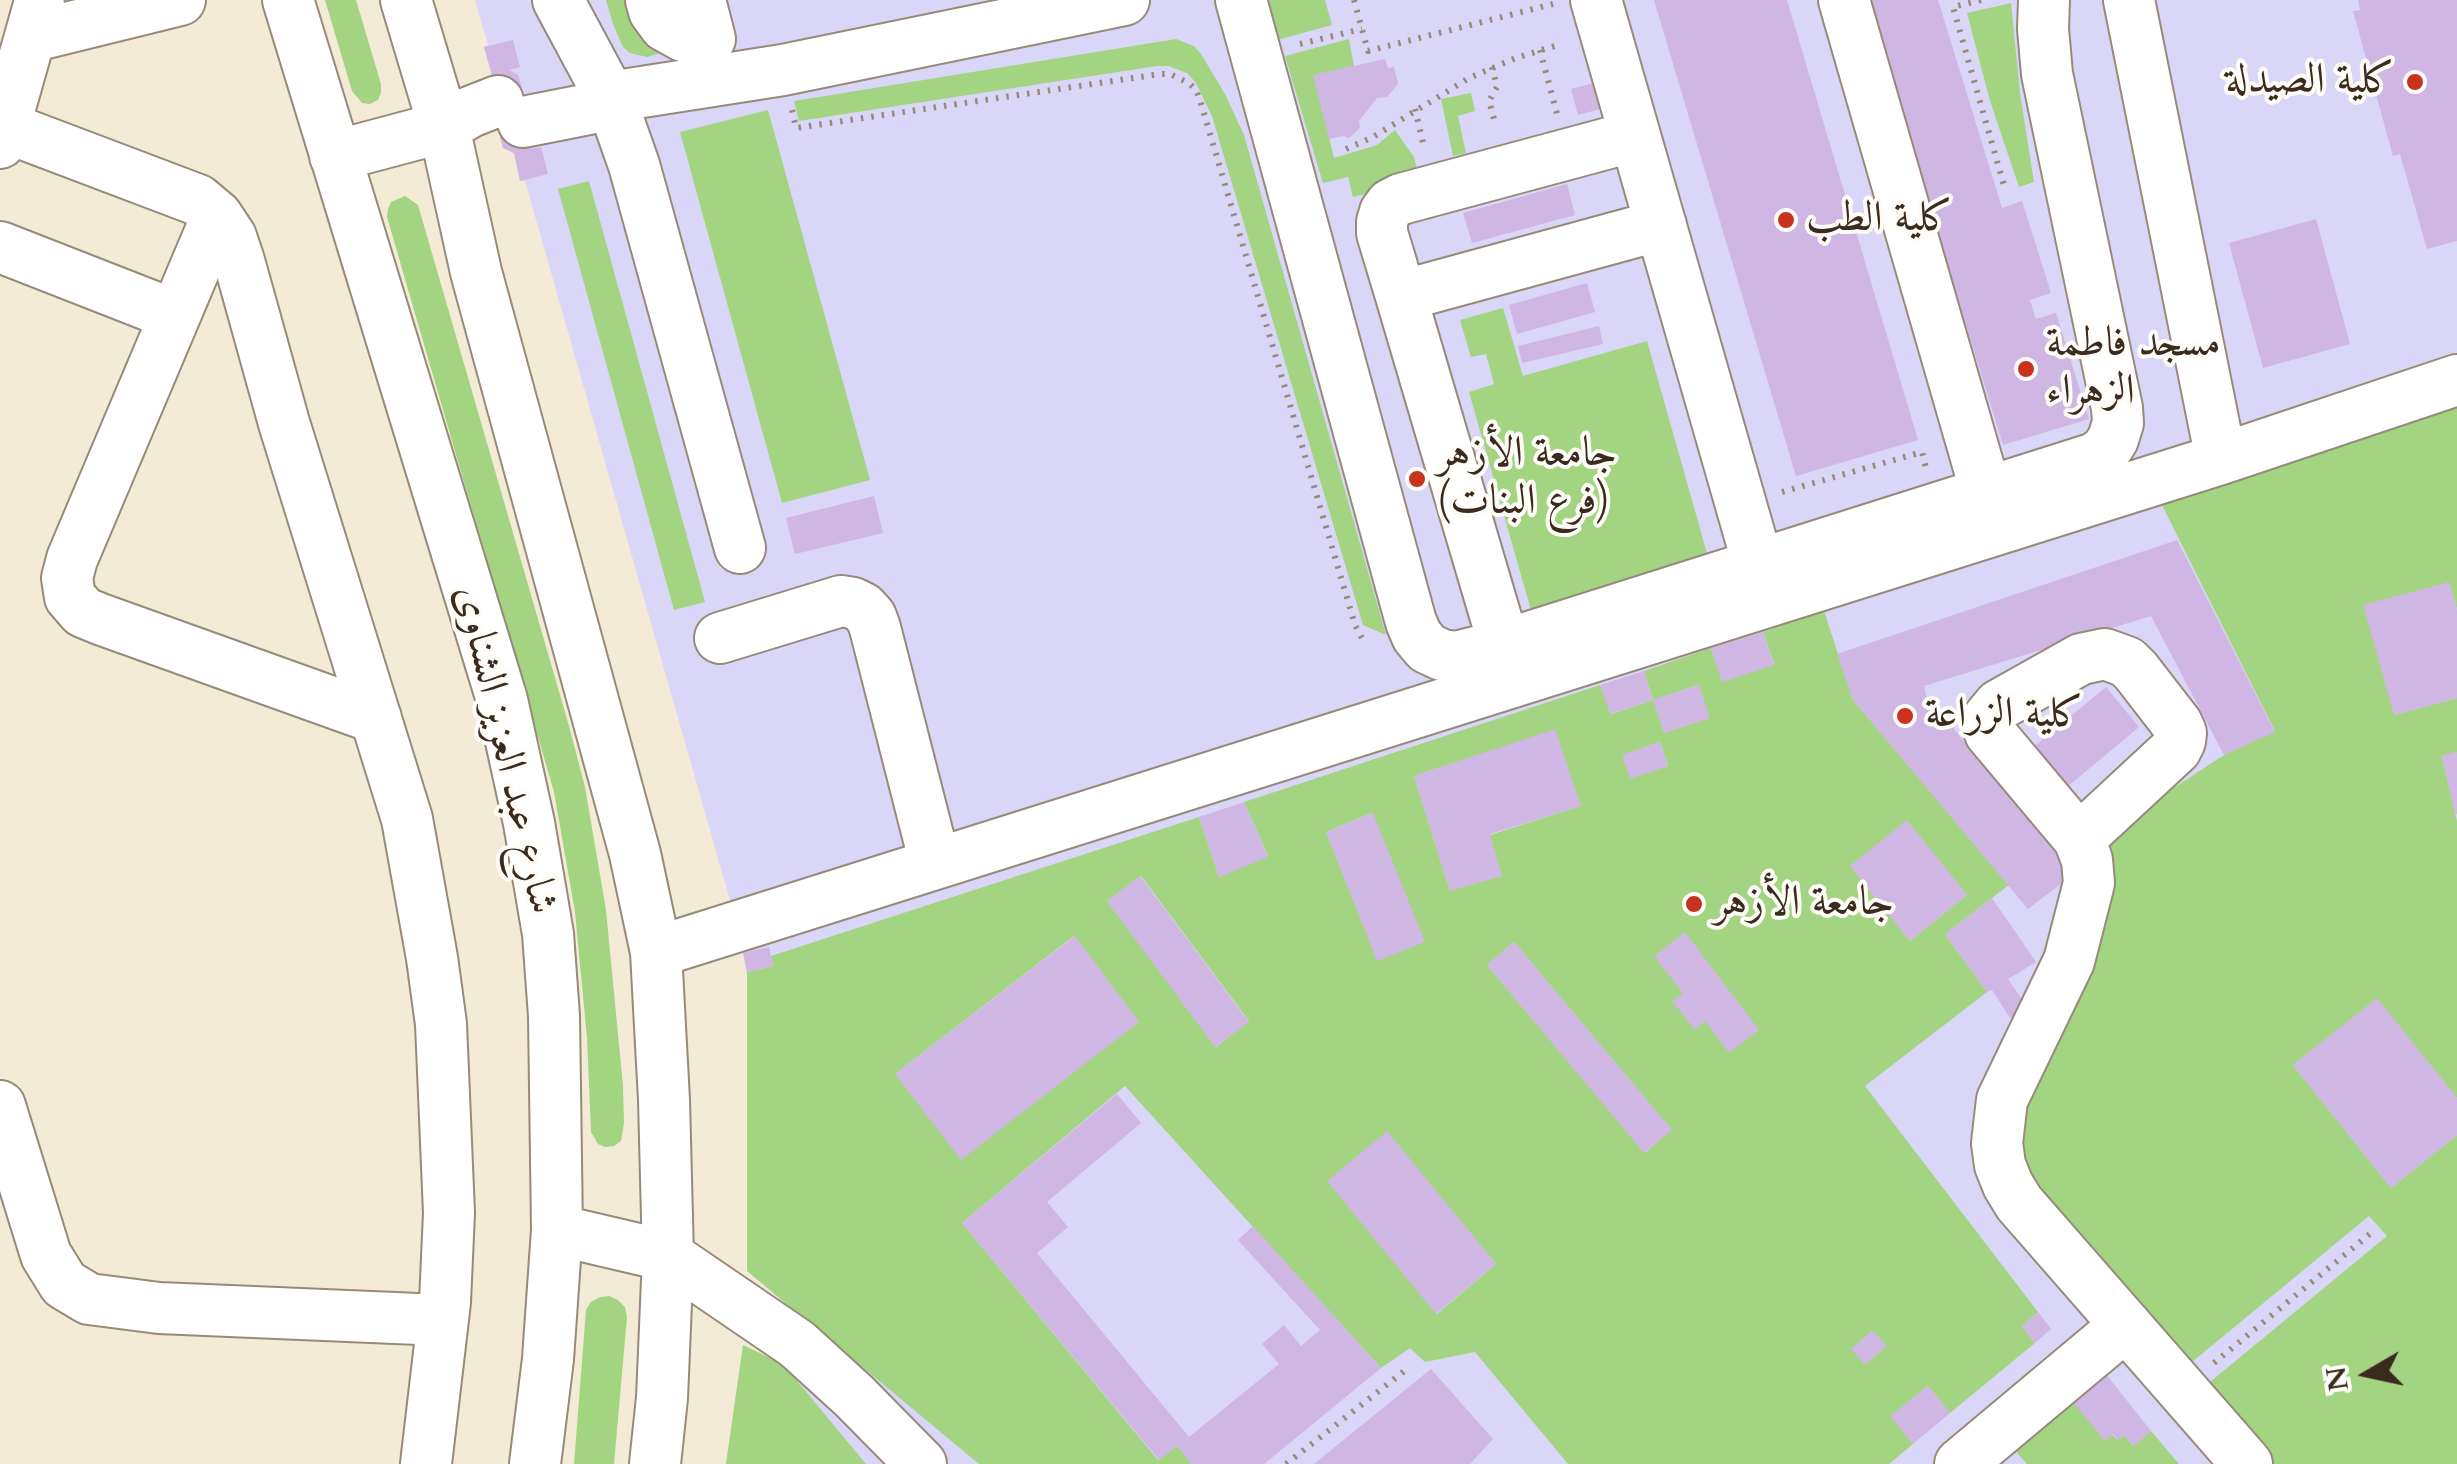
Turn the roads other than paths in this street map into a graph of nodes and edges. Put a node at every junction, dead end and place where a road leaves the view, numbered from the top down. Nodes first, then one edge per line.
1 (180, 0) edge
2 (406, 0) edge
3 (558, 0) edge
4 (650, 0) edge
5 (700, 0) edge
6 (1124, 0) edge
7 (1241, 0) edge
8 (1844, 0) edge
9 (2044, 0) edge
10 (2129, 0) edge
11 (275, 4) edge
12 (1591, 11) edge
13 (35, 18) edge
14 (610, 97) junction
15 (444, 127) junction
16 (3, 135) edge
17 (1636, 136) junction
18 (335, 156) junction
19 (218, 216) junction
20 (1661, 225) junction
21 (0, 247) edge
22 (1400, 296) junction
23 (174, 316) junction
24 (2457, 380) edge
25 (2221, 459) junction
26 (1986, 492) junction
27 (740, 548) dead end
28 (1758, 564) junction
29 (720, 638) dead end
30 (1504, 644) junction
31 (376, 718) junction
32 (2079, 840) dead end
33 (935, 863) junction
34 (656, 952) junction
35 (0, 1106) edge
36 (557, 1230) junction
37 (668, 1256) junction
38 (442, 1320) junction
39 (2126, 1325) junction
40 (426, 1464) edge
41 (535, 1464) edge
42 (655, 1464) edge
43 (921, 1464) edge
44 (1960, 1464) edge
45 (2247, 1464) edge

1 - 13 street
2 - 15 street
3 - 14 street
4 - 5 street
6 - 14 street
7 - 30 street
8 - 26 street
9 - 26 street
10 - 25 street
11 - 18 street, شارع عبد العزيز الشناوى
12 - 17 street
13 - 16 street
14 - 15 street
14 - 27 street
15 - 18 street
15 - 34 street
16 - 19 street
17 - 20 street
17 - 22 street
18 - 36 street, شارع عبد العزيز الشناوى
19 - 23 street
19 - 31 street
20 - 22 street
20 - 28 street
21 - 23 street
22 - 30 street
23 - 31 street
24 - 25 street
25 - 33 street
26 - 28 street
28 - 30 street
29 - 33 street
31 - 38 street
32 - 39 street
33 - 34 street
34 - 37 street
35 - 38 street
36 - 37 street
36 - 41 street, شارع عبد العزيز الشناوى
37 - 42 street
37 - 43 street
38 - 40 street
39 - 44 street
39 - 45 street

